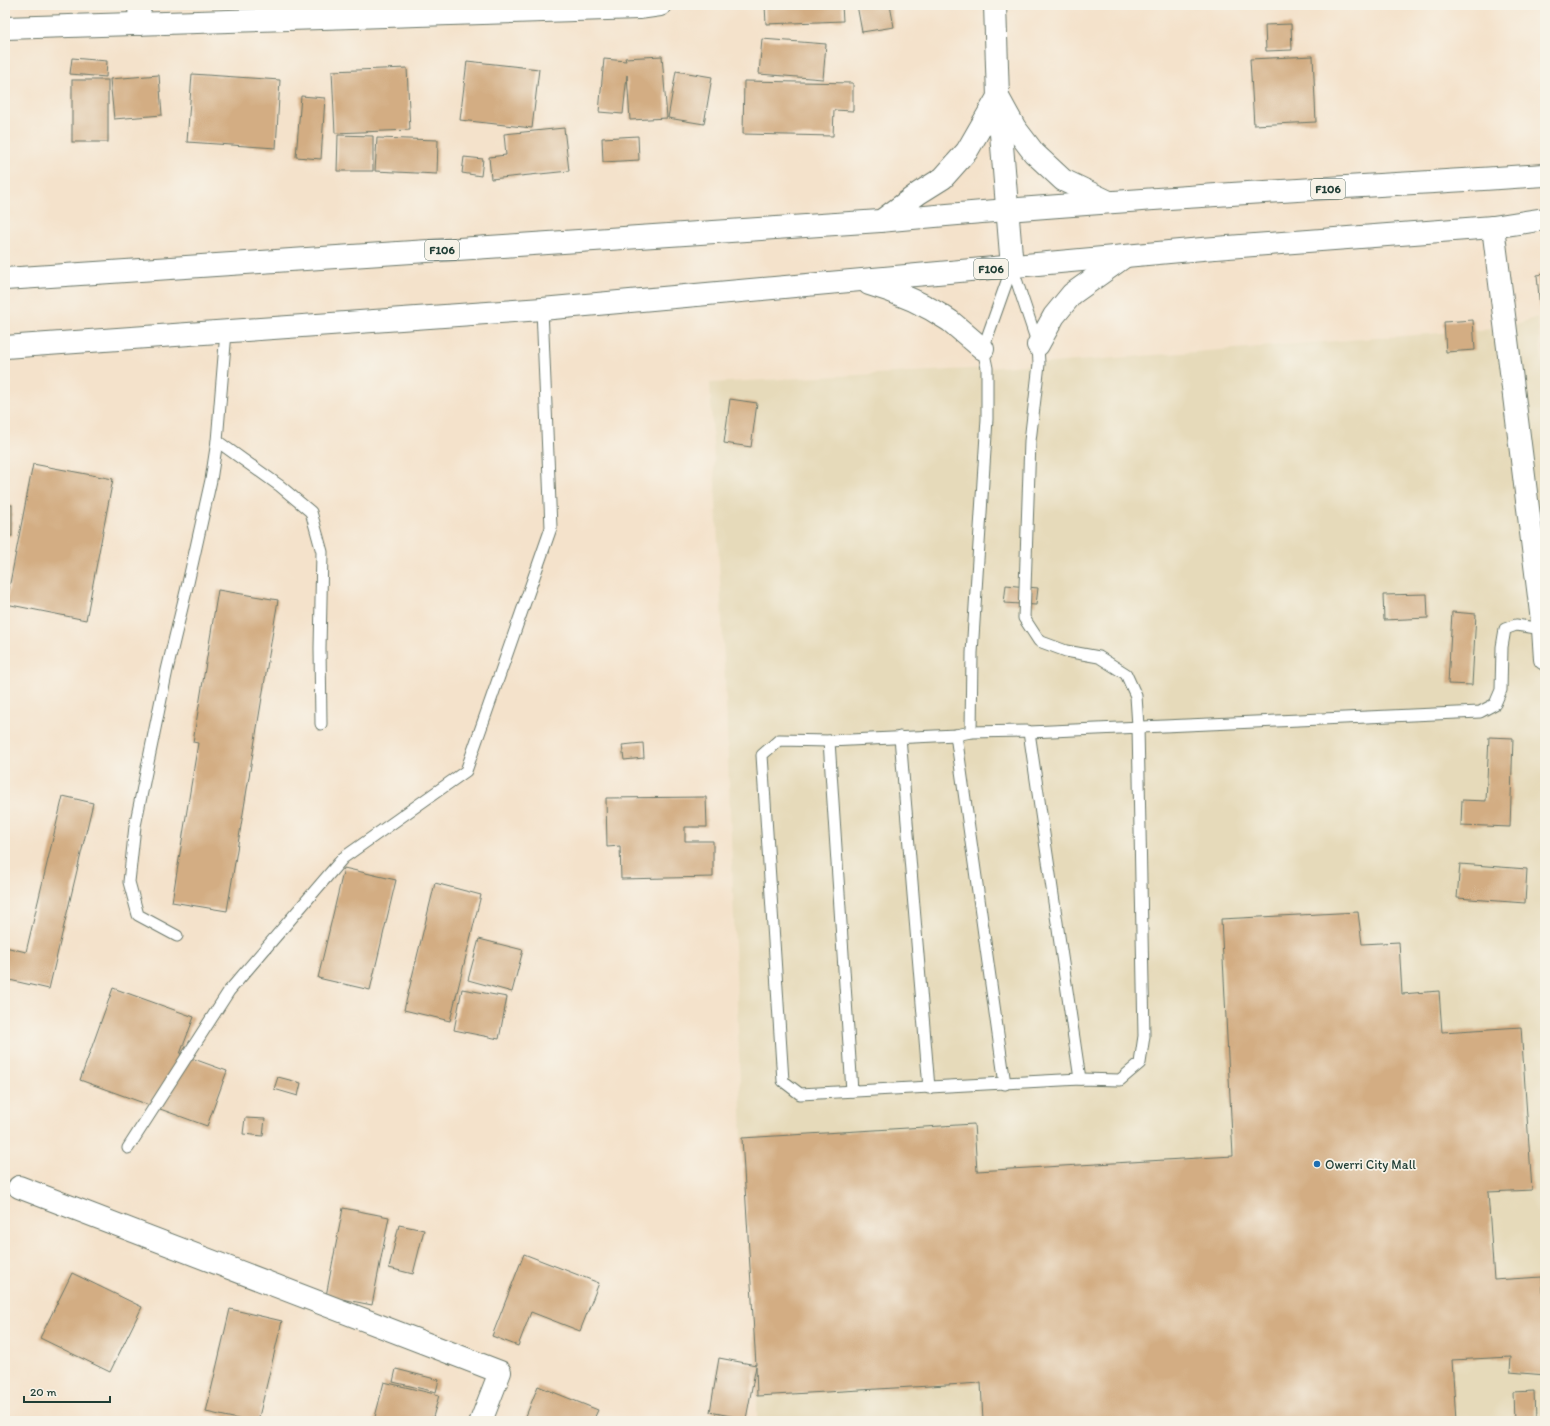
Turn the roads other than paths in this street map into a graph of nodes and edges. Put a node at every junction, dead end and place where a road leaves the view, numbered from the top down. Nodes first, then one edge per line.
1 (660, 5) edge
2 (995, 5) edge
3 (449, 10) edge
4 (140, 14) edge
5 (5, 28) edge
6 (998, 97) junction
7 (1545, 175) edge
8 (1110, 202) junction
9 (1006, 209) junction
10 (1545, 219) edge
11 (880, 221) junction
12 (1493, 227) junction
13 (1125, 256) junction
14 (1012, 267) junction
15 (5, 279) edge
16 (856, 280) junction
17 (542, 310) junction
18 (226, 332) junction
19 (1038, 345) junction
20 (5, 347) edge
21 (983, 349) junction
22 (217, 440) junction
23 (1543, 629) junction
24 (1545, 659) edge
25 (321, 724) dead end
26 (1138, 726) junction
27 (971, 732) junction
28 (1029, 732) junction
29 (956, 735) junction
30 (900, 737) junction
31 (829, 741) junction
32 (177, 936) dead end
33 (1080, 1079) junction
34 (1005, 1084) junction
35 (929, 1088) junction
36 (852, 1090) junction
37 (128, 1148) dead end
38 (19, 1187) dead end
39 (481, 1421) edge

1 - 3 main road
2 - 6 main road
3 - 4 main road
4 - 5 main road
6 - 8 main road
6 - 9 main road
6 - 11 main road
7 - 8 main road, F106
8 - 9 main road, F106
9 - 11 main road, F106
9 - 14 main road
10 - 12 main road, F106
11 - 15 main road, F106
12 - 13 main road, F106
12 - 23 main road
13 - 14 main road, F106
13 - 19 main road
14 - 16 main road, F106
14 - 19 lane
14 - 21 lane
16 - 17 main road, F106
16 - 21 main road
17 - 18 main road, F106
17 - 37 lane
18 - 20 main road, F106
18 - 22 lane
19 - 26 lane
21 - 27 lane
22 - 25 lane
22 - 32 lane
23 - 24 main road
23 - 26 lane
26 - 28 lane
26 - 33 lane
27 - 28 lane
27 - 29 lane
28 - 33 lane
29 - 30 lane
29 - 34 lane
30 - 31 lane
30 - 35 lane
31 - 36 lane
31 - 36 lane
33 - 34 lane
34 - 35 lane
35 - 36 lane
38 - 39 main road

